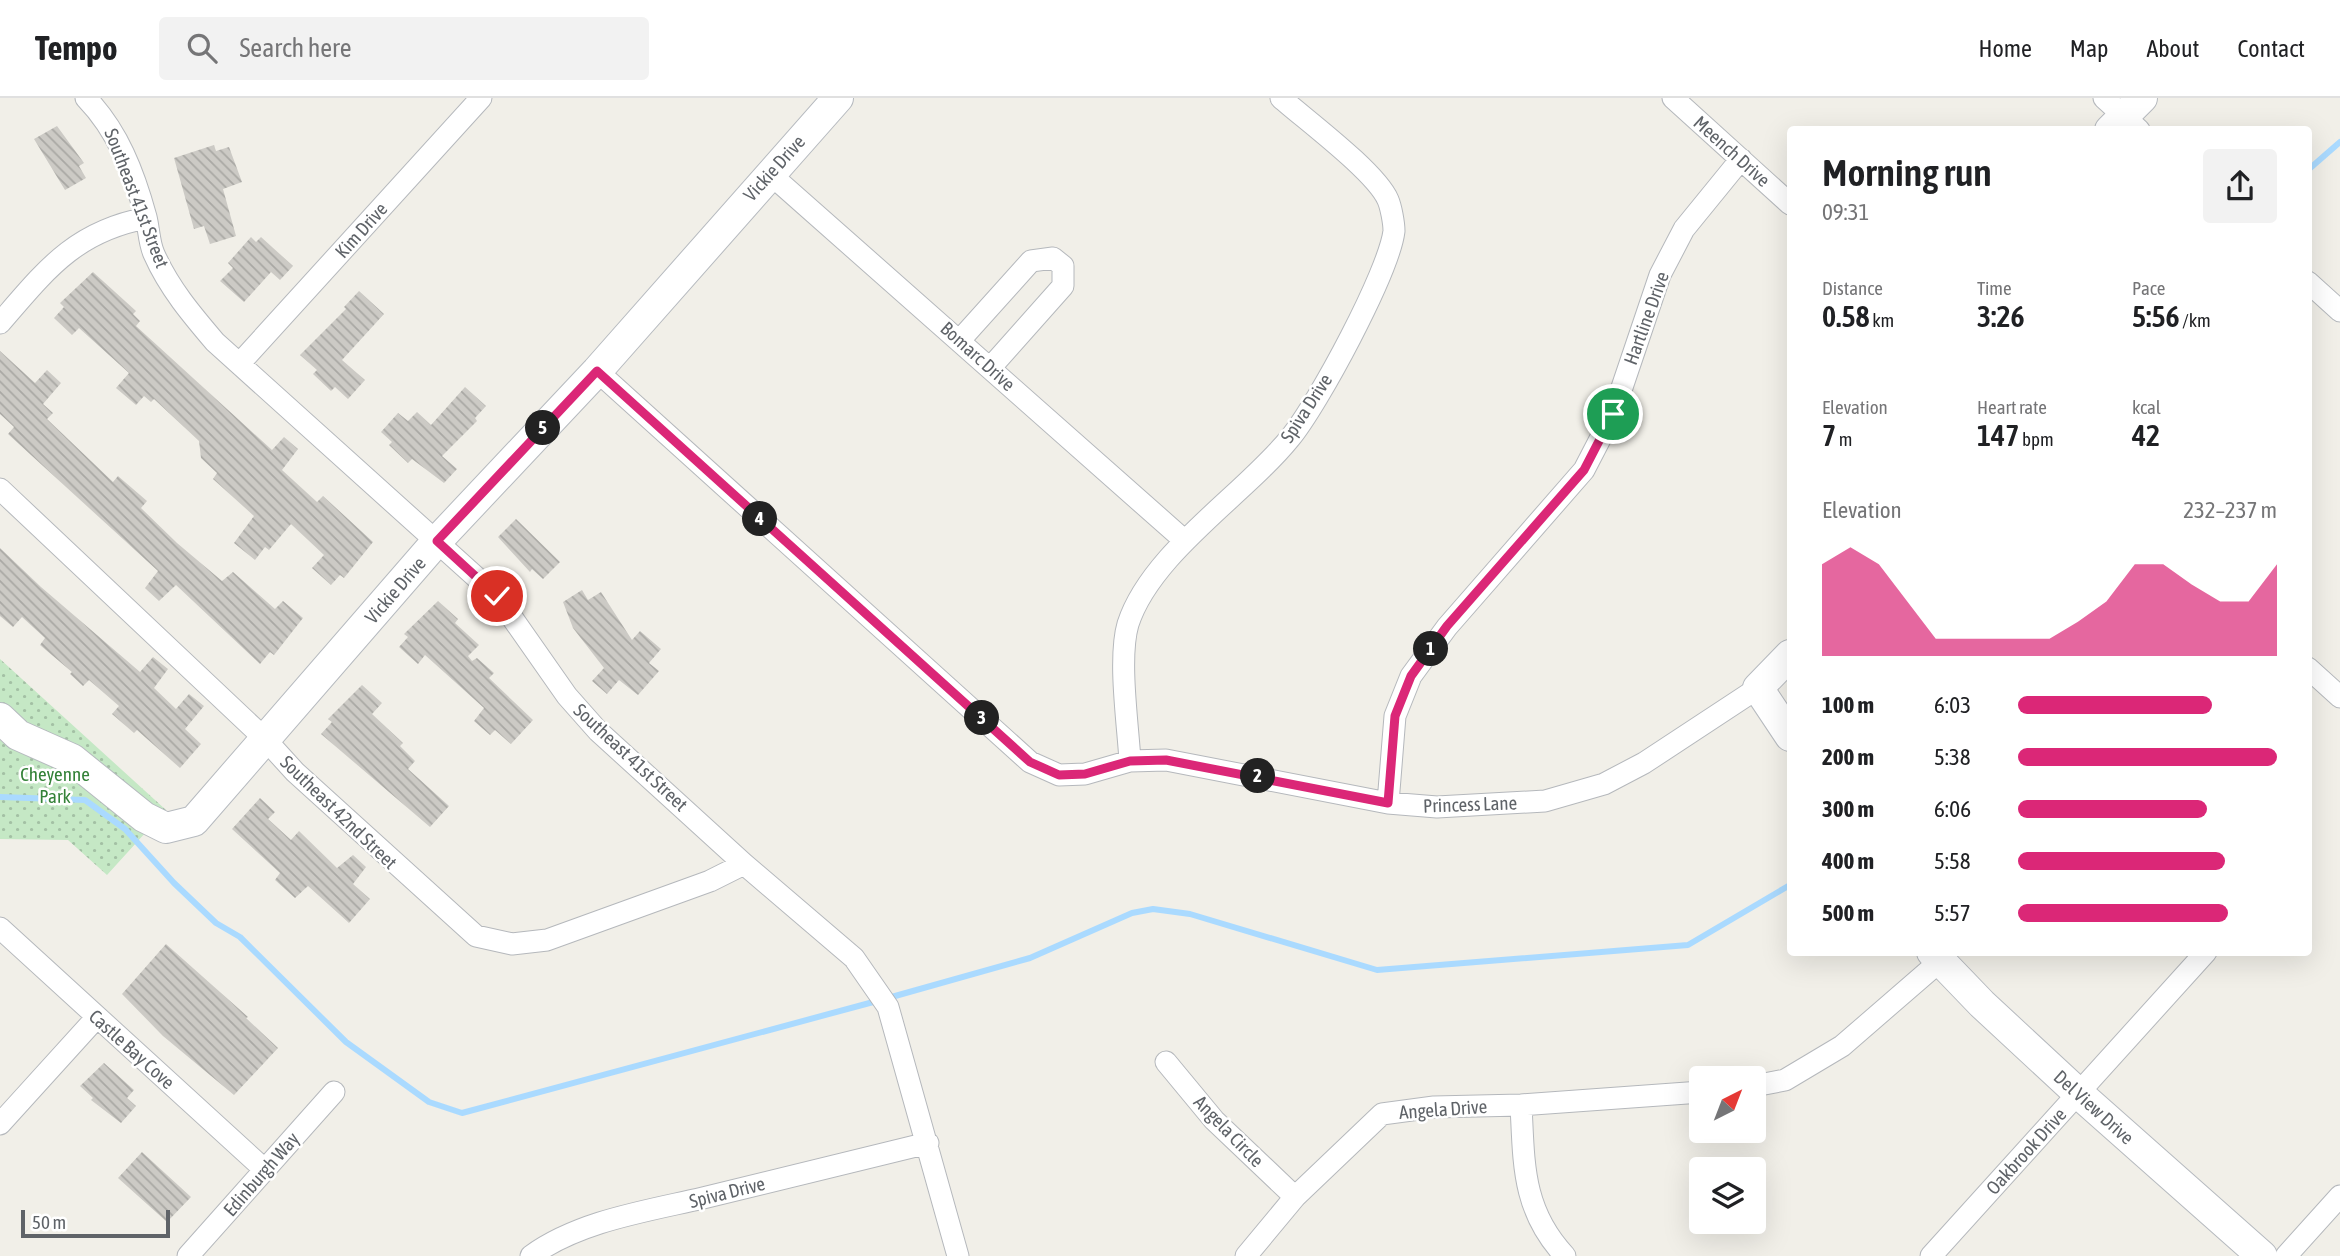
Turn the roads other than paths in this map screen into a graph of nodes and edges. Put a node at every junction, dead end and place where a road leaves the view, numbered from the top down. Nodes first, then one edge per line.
1 (86, 98) edge
2 (481, 98) edge
3 (838, 98) edge
4 (1281, 98) edge
5 (1673, 98) edge
6 (1741, 159) junction
7 (769, 173) junction
8 (1787, 201) edge
9 (146, 218) junction
10 (2312, 286) edge
11 (2340, 311) edge
12 (0, 323) edge
13 (960, 340) junction
14 (241, 362) junction
15 (991, 367) junction
16 (597, 371) junction
17 (0, 489) edge
18 (437, 541) junction
19 (1185, 541) junction
20 (1787, 658) edge
21 (2312, 672) edge
22 (1758, 688) junction
23 (2340, 697) edge
24 (0, 719) edge
25 (1787, 732) edge
26 (265, 739) junction
27 (1130, 761) junction
28 (1388, 803) junction
29 (744, 864) junction
30 (0, 928) edge
31 (2202, 956) edge
32 (1936, 957) edge
33 (97, 1017) junction
34 (1167, 1062) dead end
35 (1766, 1084) edge
36 (334, 1092) dead end
37 (1689, 1093) edge
38 (2078, 1093) junction
39 (1521, 1105) junction
40 (0, 1124) edge
41 (928, 1143) junction
42 (265, 1170) junction
43 (2340, 1196) edge
44 (1296, 1197) junction
45 (188, 1256) edge
46 (531, 1256) edge
47 (958, 1256) edge
48 (1246, 1256) edge
49 (1565, 1256) edge
50 (1931, 1256) edge
51 (2262, 1256) edge
52 (2286, 1256) edge

1 - 9 street, Southeast 41st Street
2 - 14 street, Kim Drive
3 - 7 street, Vickie Drive
4 - 19 street, Spiva Drive
5 - 6 street, Meench Drive
6 - 8 street, Meench Drive
6 - 28 street, Hartline Drive
7 - 13 street, Bomarc Drive
7 - 16 street, Vickie Drive
9 - 12 street
9 - 14 street, Southeast 41st Street
10 - 11 street
13 - 15 street, Bomarc Drive
13 - 15 street
14 - 18 street, Southeast 41st Street
15 - 19 street, Bomarc Drive
16 - 18 street, Vickie Drive
16 - 27 street, Princess Lane
17 - 26 street, Southeast 42nd Street
18 - 26 street, Vickie Drive
18 - 29 street, Southeast 41st Street
19 - 27 street, Spiva Drive
20 - 22 street
21 - 23 street
22 - 25 street
22 - 28 street, Princess Lane
24 - 26 street, Vickie Drive
26 - 29 street, Southeast 42nd Street
27 - 28 street, Princess Lane
29 - 41 street, Southeast 41st Street
30 - 33 street, Castle Bay Cove
31 - 38 street, Oakbrook Drive
32 - 35 street
32 - 38 street, Del View Drive
33 - 40 street
33 - 42 street, Castle Bay Cove
34 - 44 street, Angela Circle
36 - 42 street, Edinburgh Way
37 - 39 street, Angela Drive
38 - 50 street, Oakbrook Drive
38 - 51 street, Del View Drive
39 - 44 street, Angela Drive
39 - 49 street
41 - 46 street, Spiva Drive
41 - 47 street, Southeast 41st Street
42 - 45 street, Edinburgh Way
43 - 52 street
44 - 48 street, Angela Drive

